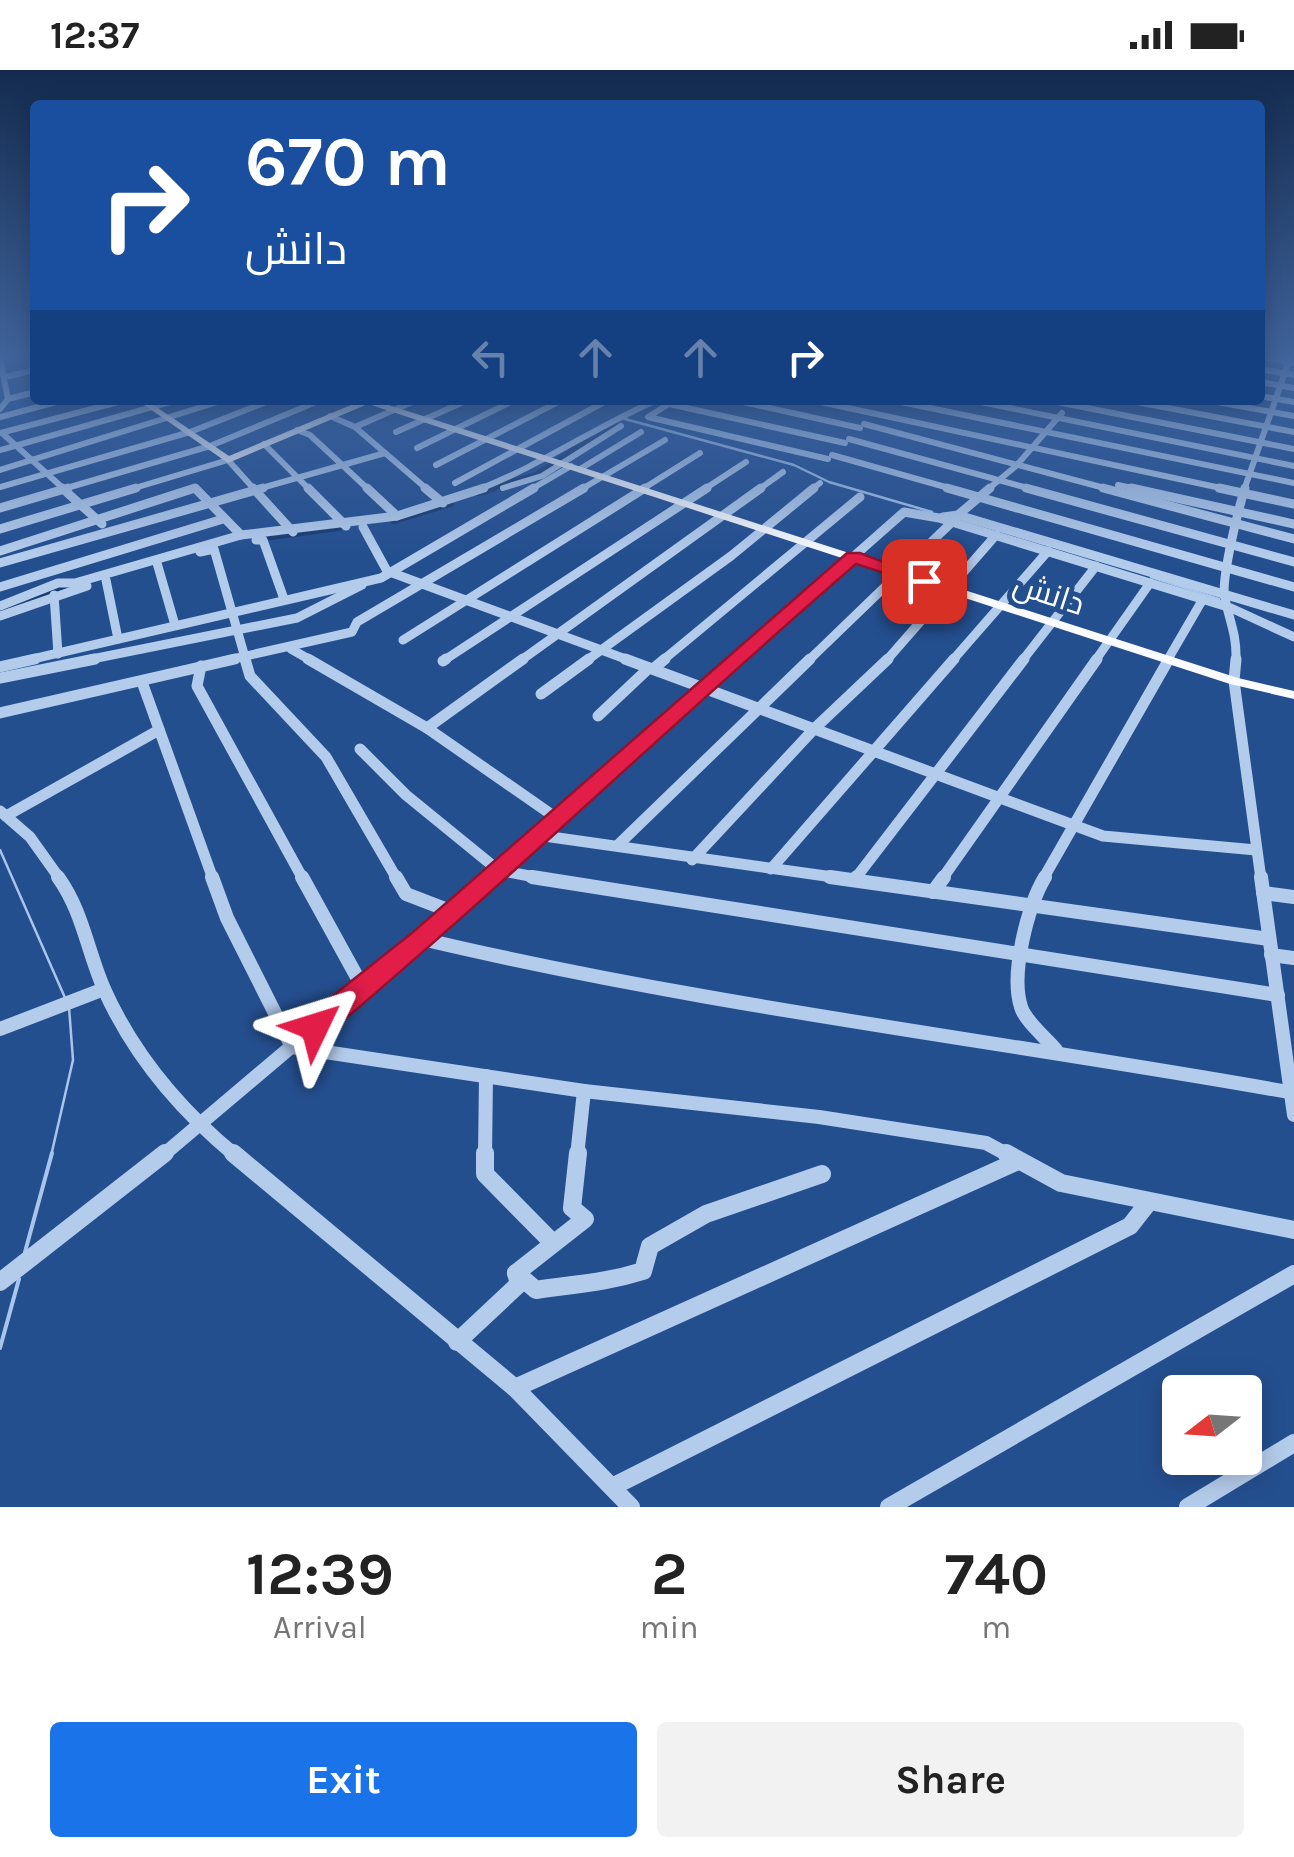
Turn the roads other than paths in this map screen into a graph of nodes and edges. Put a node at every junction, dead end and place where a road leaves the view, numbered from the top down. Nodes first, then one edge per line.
1 (42, 422) edge
2 (103, 422) edge
3 (164, 422) edge
4 (178, 422) edge
5 (215, 422) edge
6 (268, 422) edge
7 (316, 422) edge
8 (344, 422) edge
9 (367, 422) edge
10 (423, 422) edge
11 (435, 422) edge
12 (472, 422) edge
13 (520, 422) edge
14 (568, 422) edge
15 (617, 422) edge
16 (670, 422) edge
17 (762, 422) edge
18 (843, 422) edge
19 (866, 422) edge
20 (913, 422) edge
21 (997, 422) edge
22 (1054, 422) edge
23 (1078, 422) edge
24 (1167, 422) edge
25 (1241, 422) edge
26 (1268, 422) edge
27 (621, 426) dead end
28 (862, 426) junction
29 (355, 427) junction
30 (1267, 427) junction
31 (458, 429) junction
32 (297, 430) junction
33 (190, 432) junction
34 (396, 432) dead end
35 (641, 432) dead end
36 (1045, 432) junction
37 (1294, 432) edge
38 (1, 433) edge
39 (488, 439) junction
40 (666, 440) dead end
41 (847, 441) junction
42 (1264, 442) junction
43 (264, 444) junction
44 (16, 446) junction
45 (210, 446) junction
46 (1032, 447) junction
47 (417, 448) dead end
48 (1294, 449) edge
49 (0, 450) edge
50 (517, 450) junction
51 (700, 452) dead end
52 (386, 453) junction
53 (1259, 458) junction
54 (828, 459) junction
55 (34, 460) junction
56 (228, 460) junction
57 (746, 462) dead end
58 (565, 464) junction
59 (343, 465) junction
60 (436, 465) dead end
61 (1016, 466) junction
62 (1294, 466) edge
63 (0, 470) edge
64 (782, 472) dead end
65 (1038, 472) junction
66 (49, 473) junction
67 (1252, 475) junction
68 (301, 477) junction
69 (605, 477) junction
70 (455, 482) dead end
71 (998, 482) junction
72 (820, 483) dead end
73 (1294, 484) edge
74 (0, 487) edge
75 (66, 488) junction
76 (254, 490) junction
77 (642, 490) junction
78 (1245, 494) junction
79 (860, 496) dead end
80 (978, 498) junction
81 (210, 502) junction
82 (443, 502) junction
83 (682, 502) junction
84 (82, 504) junction
85 (1294, 504) edge
86 (0, 508) edge
87 (1237, 512) junction
88 (723, 514) junction
89 (397, 516) junction
90 (955, 518) junction
91 (97, 519) junction
92 (224, 519) junction
93 (1236, 524) junction
94 (1294, 524) edge
95 (345, 526) junction
96 (363, 527) junction
97 (765, 528) junction
98 (0, 530) edge
99 (108, 531) junction
100 (293, 532) junction
101 (240, 535) junction
102 (996, 535) junction
103 (1294, 539) edge
104 (808, 543) junction
105 (1230, 545) junction
106 (214, 549) junction
107 (0, 550) edge
108 (1048, 551) junction
109 (854, 557) junction
110 (1294, 562) edge
111 (158, 563) junction
112 (0, 566) edge
113 (1096, 566) junction
114 (1227, 568) junction
115 (387, 571) junction
116 (900, 573) junction
117 (106, 580) junction
118 (364, 581) junction
119 (1150, 583) junction
120 (5, 585) edge
121 (422, 585) junction
122 (1294, 588) edge
123 (948, 589) junction
124 (54, 595) junction
125 (22, 598) junction
126 (284, 599) junction
127 (1203, 599) junction
128 (1226, 600) junction
129 (465, 602) junction
130 (1002, 605) junction
131 (0, 606) edge
132 (233, 611) junction
133 (1294, 615) edge
134 (0, 616) edge
135 (509, 617) junction
136 (1056, 622) junction
137 (175, 626) junction
138 (240, 628) junction
139 (553, 633) junction
140 (1294, 638) edge
141 (118, 639) junction
142 (404, 640) dead end
143 (1111, 641) junction
144 (291, 649) junction
145 (603, 651) junction
146 (58, 654) junction
147 (246, 658) junction
148 (1171, 660) junction
149 (442, 661) dead end
150 (201, 666) junction
151 (0, 667) edge
152 (652, 669) junction
153 (0, 678) edge
154 (1234, 681) junction
155 (142, 682) junction
156 (701, 687) junction
157 (541, 694) dead end
158 (1294, 695) edge
159 (758, 708) junction
160 (0, 713) edge
161 (598, 716) dead end
162 (426, 728) junction
163 (814, 729) junction
164 (160, 730) junction
165 (360, 749) dead end
166 (876, 751) junction
167 (936, 774) junction
168 (1000, 798) junction
169 (3, 813) edge
170 (556, 817) junction
171 (1072, 824) junction
172 (537, 835) junction
173 (618, 844) junction
174 (1256, 850) junction
175 (692, 860) junction
176 (771, 869) junction
177 (498, 870) junction
178 (854, 880) junction
179 (934, 892) junction
180 (1263, 894) junction
181 (1294, 897) edge
182 (1028, 906) junction
183 (452, 912) junction
184 (422, 939) junction
185 (1270, 947) junction
186 (1021, 956) junction
187 (1294, 958) edge
188 (362, 986) junction
189 (104, 988) junction
190 (1278, 995) junction
191 (0, 1028) edge
192 (292, 1047) junction
193 (1056, 1050) junction
194 (486, 1076) junction
195 (584, 1091) junction
196 (1292, 1093) edge
197 (1294, 1115) edge
198 (200, 1126) junction
199 (1018, 1161) junction
200 (822, 1174) dead end
201 (1148, 1203) junction
202 (1294, 1230) edge
203 (553, 1243) junction
204 (516, 1274) junction
205 (1294, 1274) edge
206 (4, 1279) edge
207 (458, 1342) junction
208 (515, 1388) junction
209 (1294, 1443) edge
210 (612, 1486) junction
211 (631, 1507) edge
212 (889, 1507) edge
213 (1188, 1507) edge

1 - 38 street
2 - 44 street
3 - 55 street
4 - 33 main road
5 - 33 street
6 - 45 street
7 - 32 main road
8 - 29 street
9 - 29 street
10 - 34 street
11 - 31 main road
12 - 31 street
13 - 39 street
14 - 50 street
15 - 58 street
16 - 54 street
17 - 41 street
18 - 28 street
19 - 28 street
20 - 46 street
21 - 36 street
22 - 36 street
23 - 53 street
24 - 42 street
25 - 30 street
26 - 30 street
27 - 58 street
28 - 41 street
28 - 61 street
29 - 52 street
30 - 37 street
30 - 42 street
31 - 39 main road
31 - 47 street
32 - 43 main road
32 - 59 street
33 - 45 main road
33 - 66 street
35 - 58 street
36 - 46 street
36 - 67 street
38 - 44 street
39 - 50 main road
39 - 60 street
40 - 69 street
41 - 54 street
41 - 71 street
42 - 48 street
42 - 53 street
43 - 56 main road
43 - 68 street
44 - 49 street
44 - 55 street
45 - 56 main road
45 - 75 street
46 - 61 street
46 - 78 street
50 - 58 main road
50 - 70 street
51 - 77 street
52 - 59 street
52 - 82 street
53 - 62 street
53 - 67 street
54 - 80 street
55 - 63 street
55 - 66 street
56 - 76 street
56 - 84 street
57 - 83 street
58 - 69 main road, دانش
58 - 82 street
58 - 96 street
58 - 115 street
59 - 68 street
59 - 89 street
61 - 65 street
61 - 71 street
64 - 88 street
65 - 87 street
65 - 93 street
66 - 74 street
66 - 75 street
67 - 73 street
67 - 78 street
68 - 76 street
68 - 95 street
69 - 77 main road, دانش
69 - 121 street
71 - 80 street
71 - 105 street
72 - 97 street
75 - 84 street
75 - 86 street
76 - 81 street
76 - 100 street
77 - 83 main road, دانش
77 - 129 street
78 - 85 street
78 - 87 street
79 - 104 street
80 - 90 street
80 - 114 street
81 - 91 street
81 - 92 street
81 - 99 street
82 - 89 street
83 - 88 main road, دانش
83 - 135 street
84 - 91 street
84 - 98 street
87 - 93 street
87 - 94 street
88 - 97 main road, دانش
88 - 139 street
89 - 95 street
90 - 102 street
90 - 109 street
90 - 116 street
90 - 128 street
91 - 99 street
91 - 107 street
92 - 101 street
92 - 120 street
93 - 103 street
93 - 105 street
95 - 96 street
95 - 100 street
96 - 115 street
97 - 104 main road, دانش
97 - 145 street
99 - 112 street
100 - 101 street
101 - 125 street
102 - 108 street
102 - 123 street
104 - 109 main road, دانش
104 - 152 street
105 - 110 street
105 - 114 street
106 - 111 street
106 - 126 street
106 - 132 street
108 - 113 street
108 - 130 street
109 - 116 main road, دانش
109 - 156 street
111 - 117 street
111 - 137 street
112 - 120 street
113 - 119 street
113 - 136 street
114 - 122 street
114 - 128 street
115 - 118 street
115 - 121 street
116 - 123 main road, دانش
116 - 159 street
117 - 124 street
117 - 141 street
118 - 126 street
118 - 138 street
119 - 127 street
119 - 143 street
120 - 125 street
121 - 129 street
121 - 144 street
123 - 130 main road, دانش
123 - 163 street
124 - 134 street
124 - 146 street
125 - 131 street
126 - 132 street
127 - 128 street
127 - 148 street
128 - 133 street
128 - 140 street
128 - 154 street
129 - 135 street
129 - 142 street
130 - 136 main road, دانش
130 - 166 street
132 - 137 street
132 - 138 street
135 - 139 street
135 - 149 street
136 - 143 main road, دانش
136 - 167 street
137 - 141 street
138 - 147 street
138 - 153 street
139 - 145 street
139 - 162 street
141 - 146 street
143 - 148 main road, دانش
143 - 168 street
144 - 147 street
144 - 162 street
145 - 152 street
145 - 157 street
146 - 151 street
147 - 150 street
147 - 183 street
148 - 154 main road, دانش
148 - 171 street
150 - 155 street
150 - 188 street
152 - 156 street
152 - 161 street
154 - 158 main road, دانش
154 - 174 street
155 - 160 street
155 - 164 street
156 - 159 street
156 - 170 street
159 - 163 street
159 - 173 street
162 - 170 street
163 - 166 street
163 - 175 street
164 - 169 street
164 - 192 street
165 - 177 street
166 - 167 street
166 - 176 street
167 - 168 street
167 - 178 street
168 - 171 street
168 - 179 street
169 - 189 street
170 - 172 street
171 - 174 street
171 - 182 street
172 - 173 street
172 - 177 street
173 - 175 street
174 - 180 street
175 - 176 street
176 - 178 street
177 - 183 street
177 - 186 street
178 - 179 street
179 - 182 street
180 - 181 street
180 - 185 street
182 - 185 street
182 - 186 street
183 - 184 street
184 - 188 street
184 - 193 street
185 - 187 street
185 - 190 street
186 - 190 street
186 - 193 street
188 - 192 street
189 - 191 street
189 - 198 street
190 - 196 street
192 - 194 street
192 - 198 street
193 - 196 street
194 - 195 street
194 - 203 street
195 - 199 street
195 - 203 street
196 - 197 street
198 - 206 street
198 - 207 street
199 - 201 street
199 - 208 street
200 - 204 street
201 - 202 street
201 - 210 street
203 - 204 street
204 - 207 street
205 - 212 street
207 - 208 street
208 - 210 street
209 - 213 street
210 - 211 street

